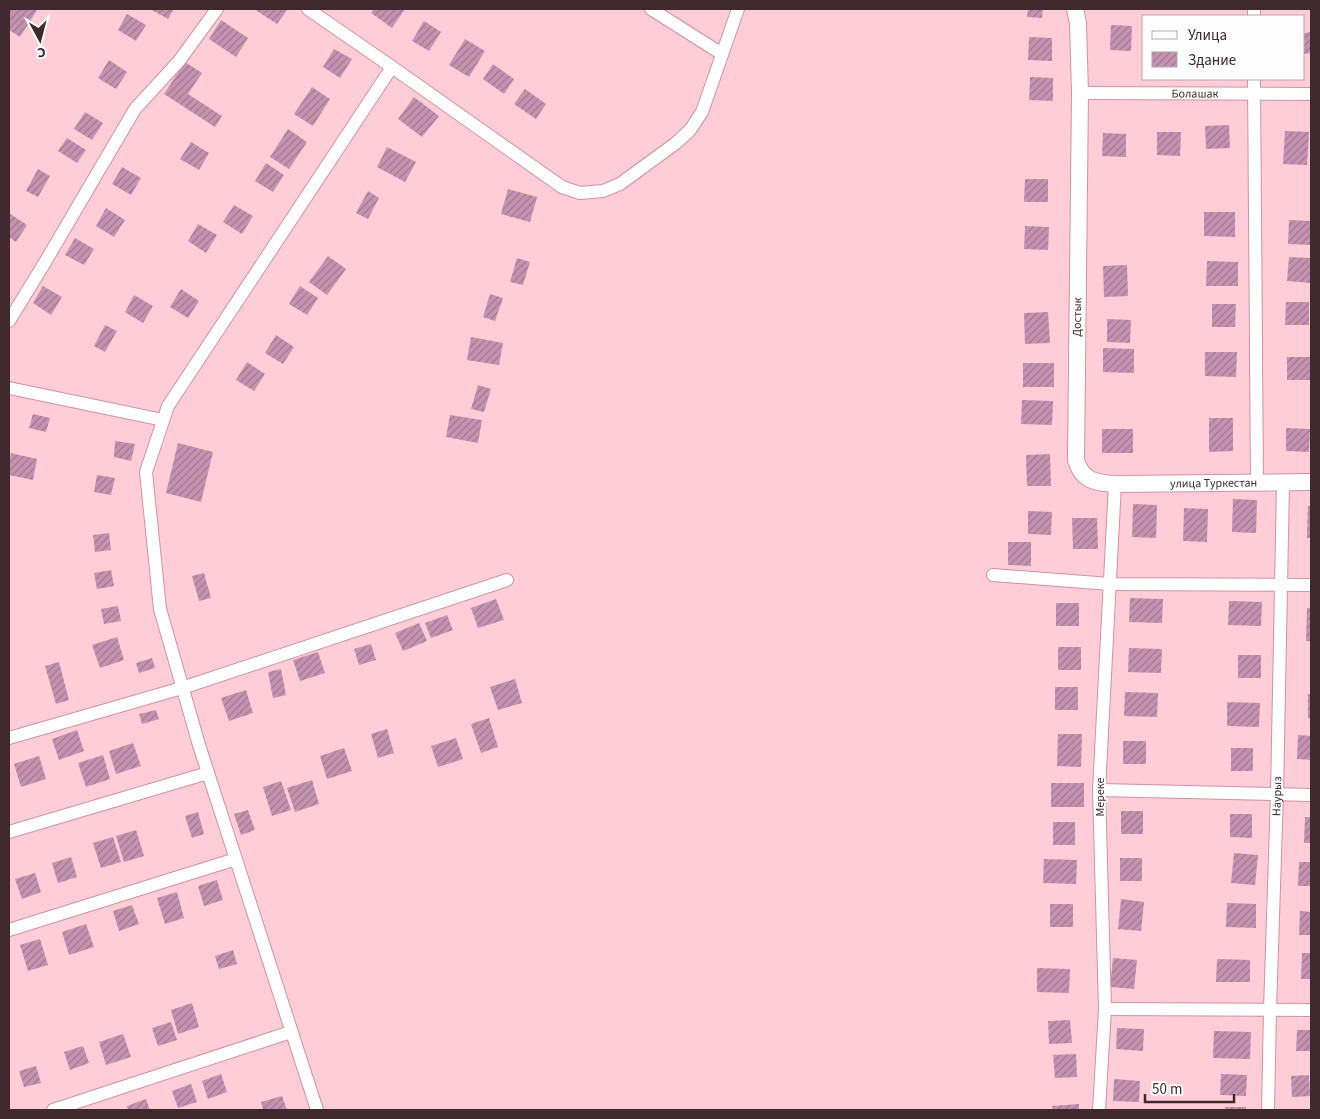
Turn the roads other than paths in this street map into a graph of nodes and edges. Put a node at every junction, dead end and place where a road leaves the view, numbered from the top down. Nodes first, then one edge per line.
1 (217, 9) edge
2 (308, 9) edge
3 (651, 9) edge
4 (738, 9) edge
5 (1075, 9) edge
6 (722, 54) junction
7 (392, 66) junction
8 (1254, 80) edge
9 (1080, 94) junction
10 (1254, 94) junction
11 (1311, 94) edge
12 (9, 321) edge
13 (9, 388) edge
14 (163, 420) junction
15 (1311, 482) edge
16 (1256, 483) junction
17 (1284, 483) junction
18 (1116, 484) junction
19 (994, 575) dead end
20 (506, 580) dead end
21 (1110, 584) junction
22 (1311, 585) edge
23 (1281, 586) junction
24 (182, 688) junction
25 (9, 738) edge
26 (208, 773) junction
27 (1100, 790) junction
28 (1277, 794) junction
29 (1311, 795) edge
30 (9, 832) edge
31 (236, 859) junction
32 (9, 930) edge
33 (1105, 1009) junction
34 (1270, 1010) junction
35 (1311, 1010) edge
36 (292, 1032) junction
37 (53, 1110) edge
38 (317, 1110) edge
39 (1099, 1110) edge
40 (1268, 1110) edge

1 - 12 street
2 - 7 street
3 - 6 street
4 - 6 street
5 - 9 street, Достык
6 - 7 street
7 - 14 street
8 - 10 street
9 - 10 street, Болашак
9 - 18 street, Достык
10 - 11 street, Болашак
10 - 16 street
13 - 14 street
14 - 24 street
15 - 17 street, улица Туркестан
16 - 17 street, улица Туркестан
16 - 18 street, улица Туркестан
17 - 23 street, Наурыз
18 - 21 street, Мереке
19 - 21 street
20 - 24 street
21 - 23 street
21 - 27 street, Мереке
22 - 23 street
23 - 28 street, Наурыз
24 - 25 street
24 - 26 street
26 - 30 street
26 - 31 street
27 - 28 street
27 - 33 street, Мереке
28 - 29 street
28 - 34 street, Наурыз
31 - 32 street
31 - 36 street
33 - 34 street
33 - 39 street, Мереке
34 - 35 street
34 - 40 street, Наурыз
36 - 37 street
36 - 38 street

